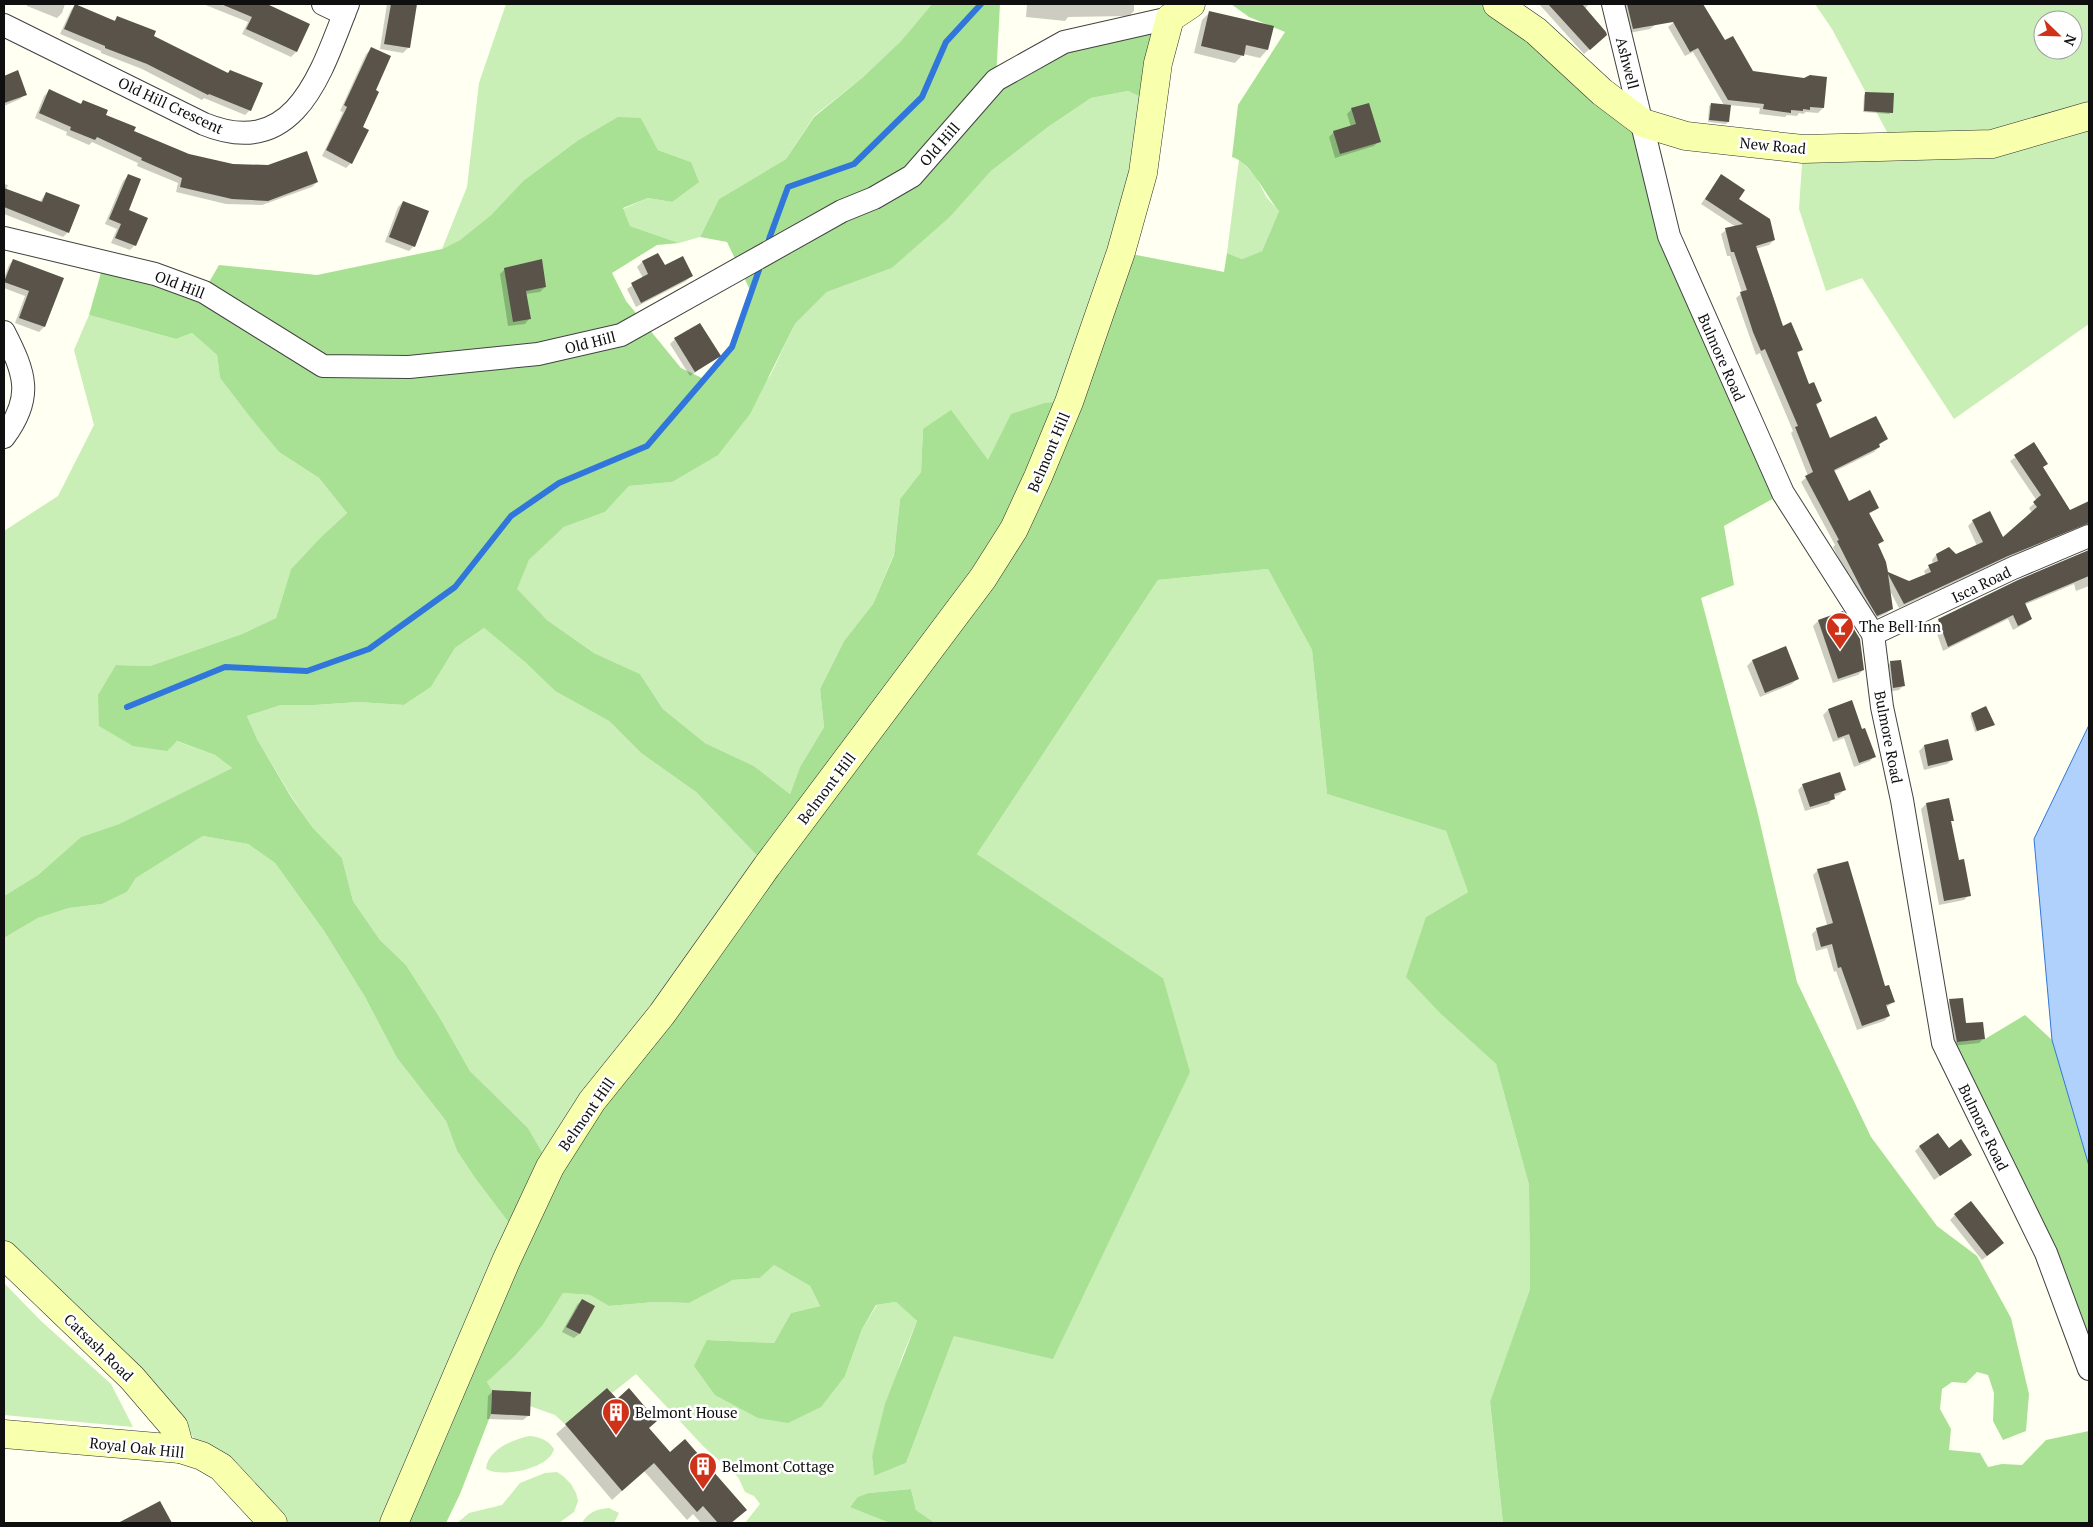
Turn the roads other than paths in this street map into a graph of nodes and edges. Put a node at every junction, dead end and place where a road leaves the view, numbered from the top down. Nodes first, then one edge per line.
1 (323, 4) edge
2 (1497, 4) edge
3 (1613, 4) edge
4 (346, 9) edge
5 (1181, 11) edge
6 (4, 25) edge
7 (2089, 116) edge
8 (1643, 123) junction
9 (4, 238) edge
10 (4, 332) edge
11 (4, 437) edge
12 (2089, 536) edge
13 (1873, 634) junction
14 (4, 1255) edge
15 (2089, 1369) edge
16 (4, 1434) edge
17 (180, 1449) junction
18 (273, 1523) edge
19 (394, 1523) edge

1 - 4 street, Old Hill Crescent
2 - 8 main road, New Road
3 - 8 street, Ashwell
4 - 6 street, Old Hill Crescent
5 - 9 street, Old Hill
5 - 19 main road, Belmont Hill
7 - 8 main road, New Road
8 - 13 street, Bulmore Road
10 - 11 street
12 - 13 street, Isca Road
13 - 15 street, Bulmore Road
14 - 17 main road, Catsash Road
16 - 17 main road, Royal Oak Hill
17 - 18 main road, Royal Oak Hill

